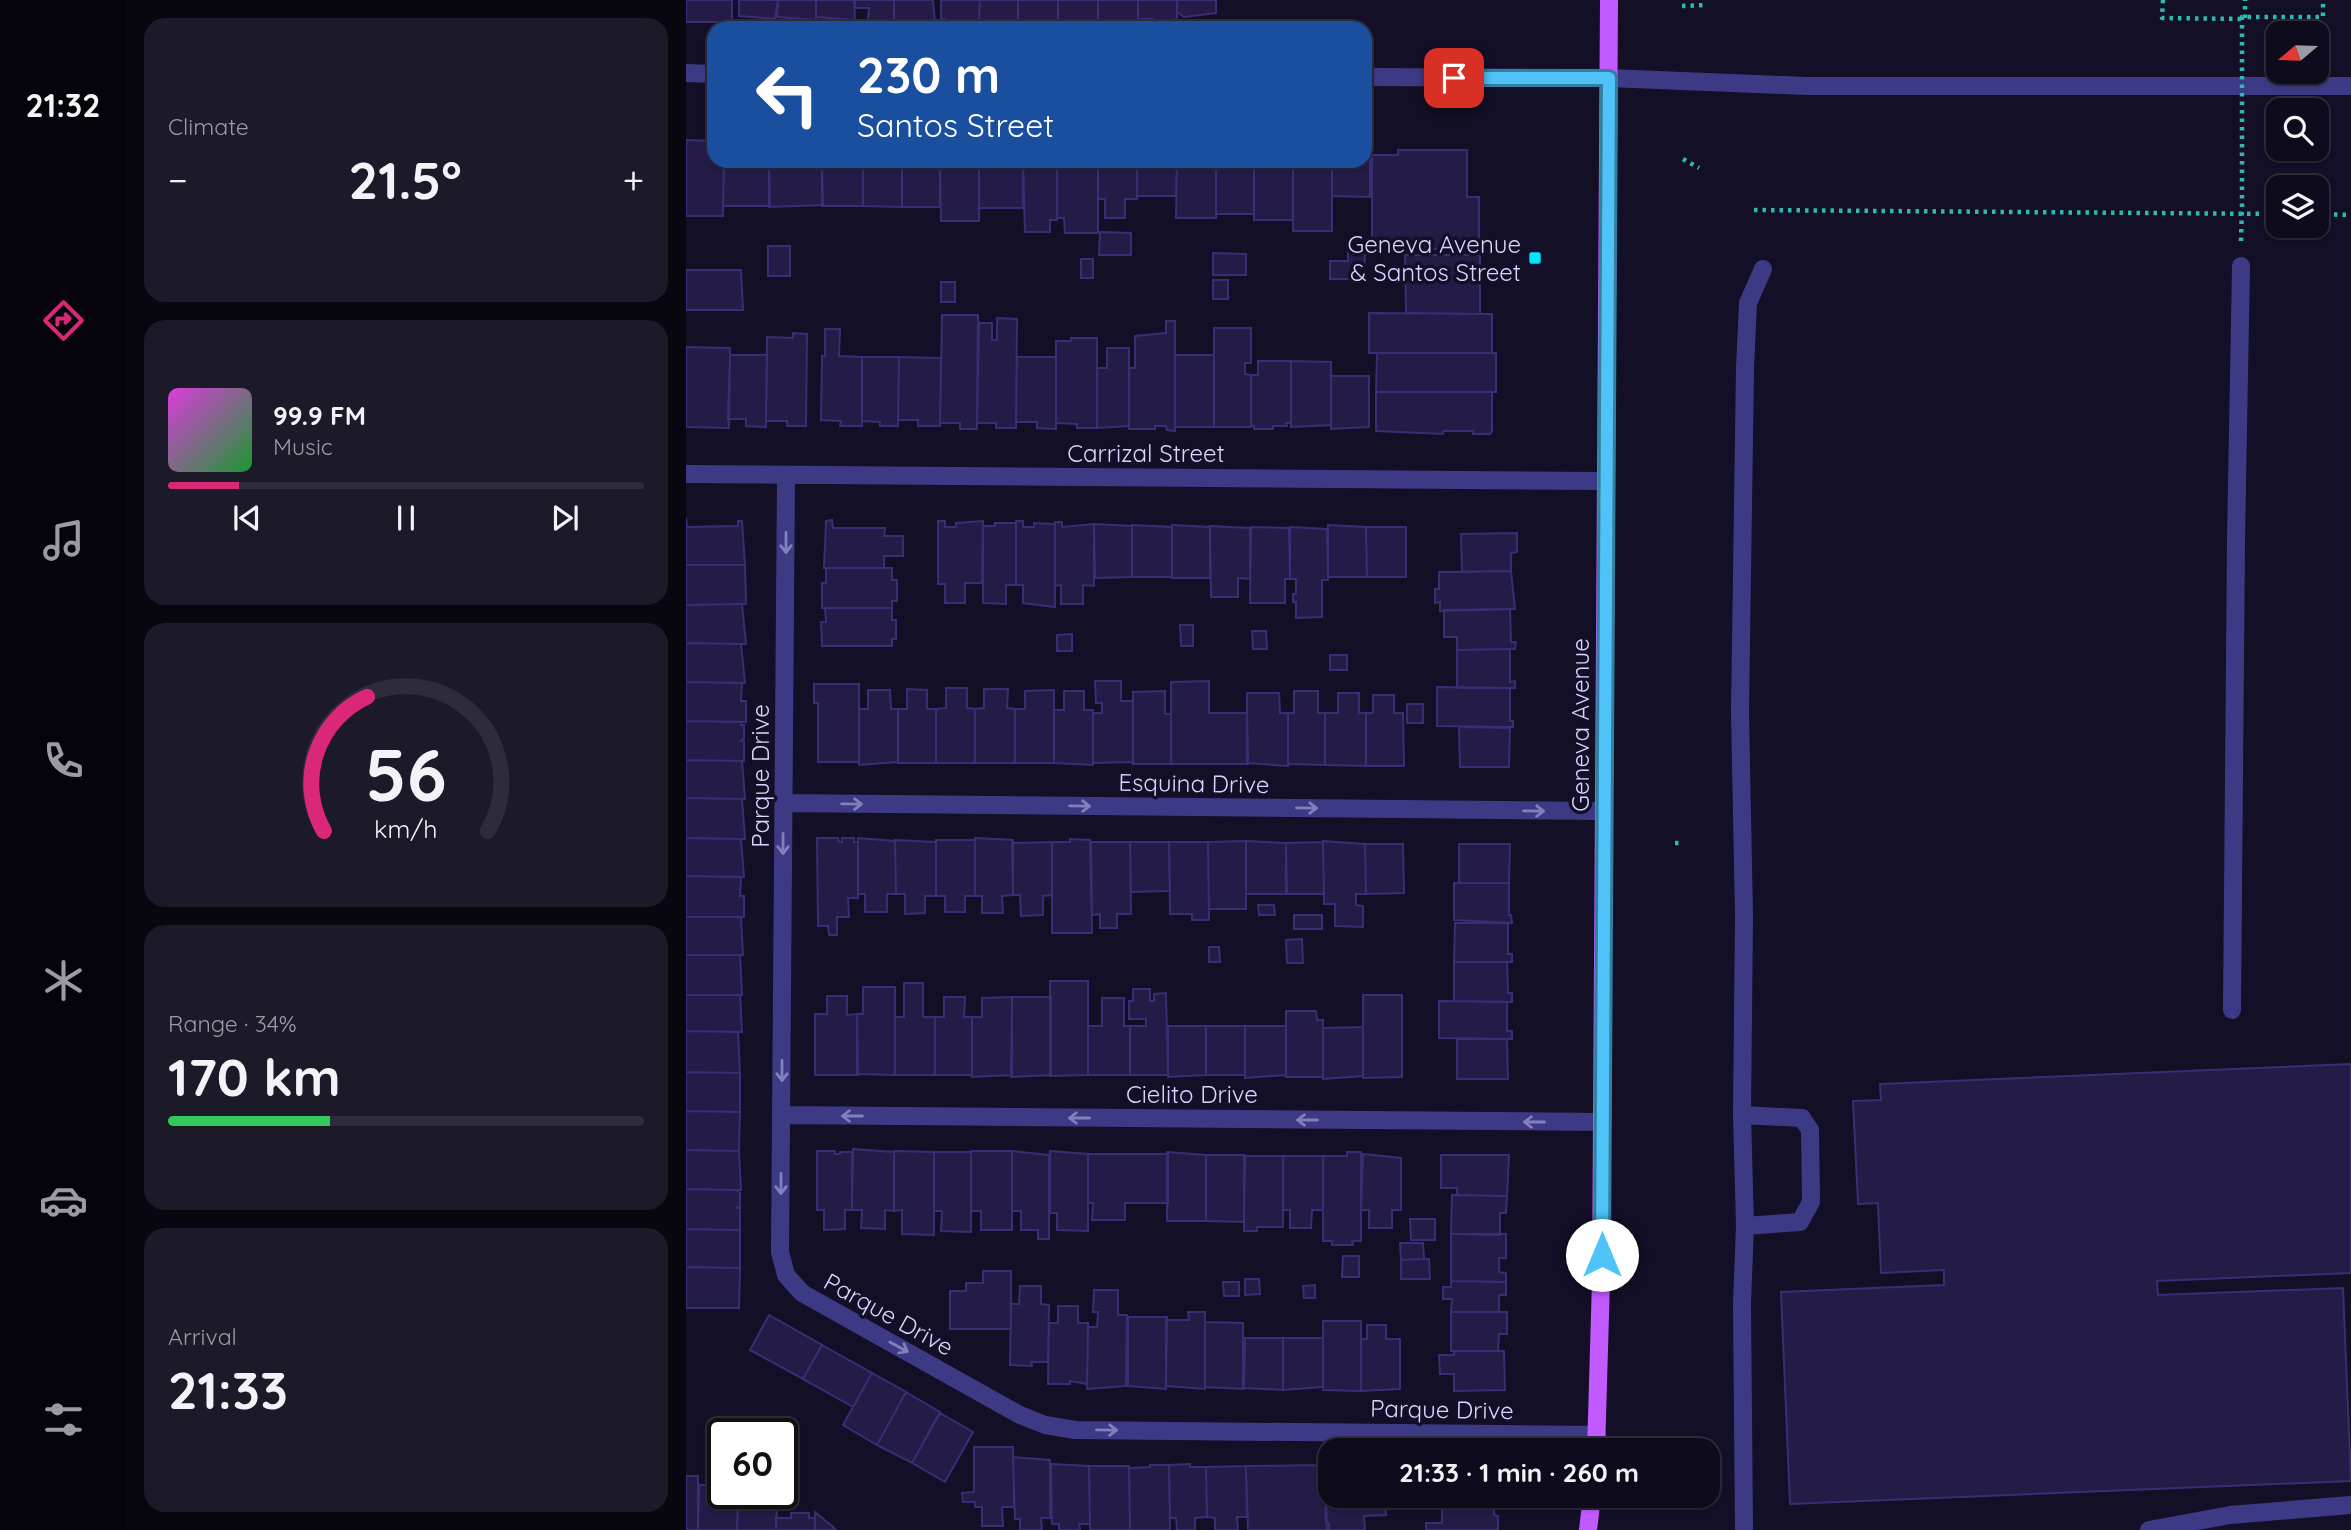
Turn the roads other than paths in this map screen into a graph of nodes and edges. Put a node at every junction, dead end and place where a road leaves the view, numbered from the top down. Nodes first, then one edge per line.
1 (1609, 0) edge
2 (686, 73) edge
3 (707, 74) edge
4 (1372, 77) edge
5 (1609, 78) junction
6 (2351, 86) edge
7 (2241, 266) road end
8 (1763, 269) dead end
9 (686, 474) edge
10 (786, 475) junction
11 (1606, 481) junction
12 (784, 803) junction
13 (1604, 811) junction
14 (2232, 1010) dead end
15 (781, 1115) junction
16 (1742, 1115) junction
17 (1602, 1122) junction
18 (1745, 1226) junction
19 (1395, 1438) edge
20 (1596, 1438) edge
21 (2351, 1505) edge
22 (1591, 1508) edge
23 (1588, 1530) edge
24 (1744, 1530) edge
25 (2149, 1530) edge

1 - 5 main road, Geneva Avenue
2 - 3 street
4 - 5 street
5 - 6 street
5 - 11 main road, Geneva Avenue
7 - 14 street
8 - 16 street
9 - 10 street, Carrizal Street
10 - 11 street, Carrizal Street
10 -> 12 street, Parque Drive
11 - 13 main road, Geneva Avenue
12 -> 13 street, Esquina Drive
12 -> 15 street, Parque Drive
13 - 17 main road, Geneva Avenue
17 -> 15 street, Cielito Drive
15 -> 19 street, Parque Drive
16 - 18 street
16 - 18 street
17 - 20 main road, Geneva Avenue
18 - 24 street
21 - 25 street
22 - 23 main road

